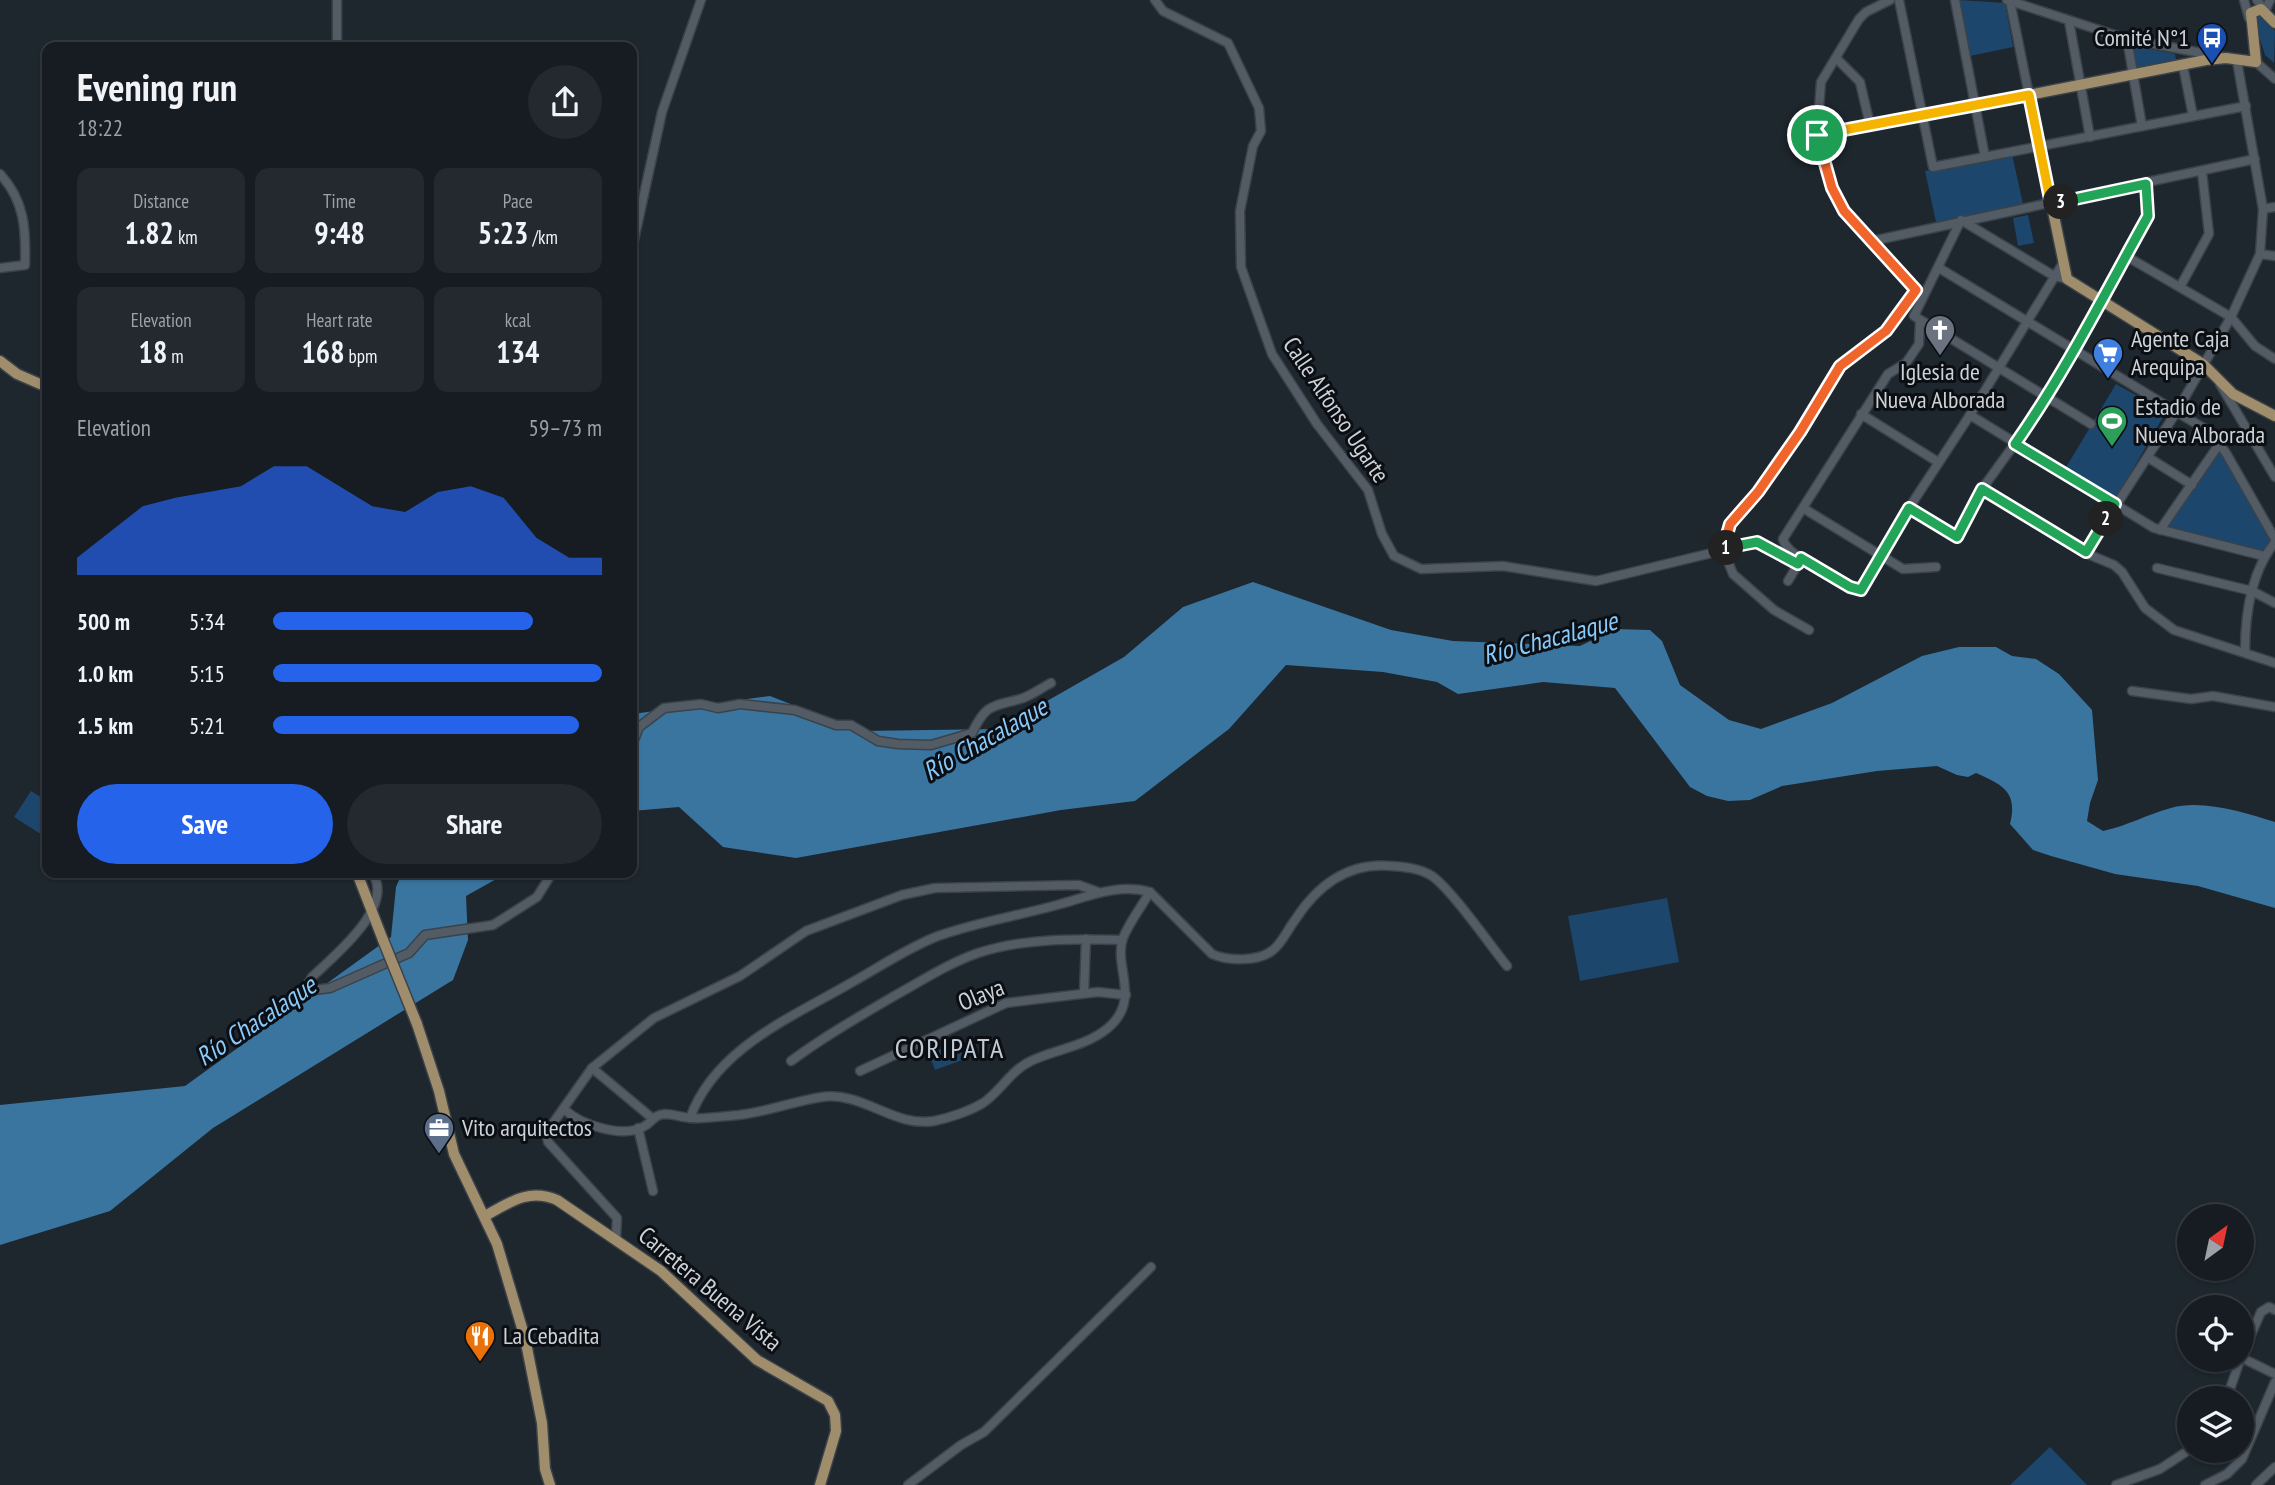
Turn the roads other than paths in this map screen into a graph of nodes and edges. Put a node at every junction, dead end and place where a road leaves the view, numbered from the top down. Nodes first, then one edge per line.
1 (337, 0) edge
2 (701, 0) edge
3 (1156, 0) edge
4 (1890, 0) edge
5 (1899, 0) edge
6 (1955, 0) edge
7 (2244, 0) edge
8 (2257, 0) edge
9 (2270, 0) edge
10 (2009, 1) edge
11 (2270, 10) edge
12 (2249, 18) junction
13 (2069, 21) junction
14 (2275, 23) edge
15 (2127, 39) junction
16 (337, 42) edge
17 (1836, 58) junction
18 (2226, 58) junction
19 (2237, 61) junction
20 (2256, 62) junction
21 (2183, 66) junction
22 (2132, 76) junction
23 (2275, 79) edge
24 (2081, 86) junction
25 (2029, 95) junction
26 (1975, 105) junction
27 (2246, 106) junction
28 (1922, 115) junction
29 (2193, 116) junction
30 (1870, 125) junction
31 (2142, 126) junction
32 (1817, 135) junction
33 (2090, 137) junction
34 (2039, 147) junction
35 (1985, 157) junction
36 (2255, 159) junction
37 (2202, 172) junction
38 (0, 174) edge
39 (2146, 184) junction
40 (2051, 204) junction
41 (2275, 207) edge
42 (2263, 209) junction
43 (1961, 220) junction
44 (637, 226) edge
45 (1872, 241) junction
46 (2260, 254) junction
47 (2126, 256) junction
48 (2275, 256) edge
49 (2063, 263) junction
50 (0, 268) edge
51 (1939, 268) junction
52 (2054, 276) junction
53 (2067, 279) junction
54 (2180, 287) junction
55 (1916, 290) junction
56 (1922, 299) junction
57 (2102, 303) junction
58 (2231, 317) junction
59 (1920, 321) junction
60 (2028, 323) junction
61 (2074, 351) junction
62 (2275, 359) edge
63 (0, 361) edge
64 (2203, 364) junction
65 (1999, 370) junction
66 (2218, 382) junction
67 (42, 385) edge
68 (2048, 398) junction
69 (2176, 411) junction
70 (1861, 414) junction
71 (1970, 415) junction
72 (2275, 416) edge
73 (2091, 424) dead end
74 (2220, 443) junction
75 (2015, 444) junction
76 (2149, 458) junction
77 (1938, 462) junction
78 (2275, 477) edge
79 (2192, 485) junction
80 (1982, 489) junction
81 (2115, 504) junction
82 (1803, 508) junction
83 (1909, 508) junction
84 (2160, 530) junction
85 (2275, 540) edge
86 (1723, 549) junction
87 (2086, 552) junction
88 (1881, 555) junction
89 (2264, 556) junction
90 (1800, 561) junction
91 (1936, 567) dead end
92 (2157, 568) dead end
93 (1788, 581) dead end
94 (2252, 591) junction
95 (2275, 603) edge
96 (1809, 630) dead end
97 (2245, 652) junction
98 (2275, 663) edge
99 (1051, 683) dead end
100 (2132, 691) dead end
101 (2275, 707) edge
102 (637, 732) edge
103 (359, 878) edge
104 (374, 878) edge
105 (549, 878) edge
106 (1098, 892) junction
107 (1150, 892) junction
108 (371, 908) junction
109 (1086, 939) junction
110 (1122, 940) junction
111 (1507, 966) dead end
112 (1084, 993) junction
113 (1126, 995) junction
114 (791, 1061) dead end
115 (592, 1068) junction
116 (860, 1070) dead end
117 (565, 1110) junction
118 (652, 1118) junction
119 (690, 1118) junction
120 (638, 1128) junction
121 (653, 1191) dead end
122 (485, 1216) junction
123 (616, 1238) junction
124 (1151, 1267) dead end
125 (2275, 1310) edge
126 (2254, 1328) edge
127 (2254, 1364) edge
128 (2275, 1374) edge
129 (2275, 1381) edge
130 (2177, 1458) edge
131 (2275, 1467) edge
132 (550, 1485) edge
133 (820, 1485) edge
134 (908, 1485) edge
135 (2116, 1485) edge
136 (2205, 1485) edge
137 (2256, 1485) edge

1 - 16 street
2 - 44 street
3 - 86 street, Calle Alfonso Ugarte
4 - 17 street
5 - 28 street
6 - 26 street
7 - 12 street
8 - 11 street
9 - 11 street
10 - 13 street
10 - 25 street
11 - 12 main road
11 - 14 main road
12 - 20 main road
13 - 15 street
13 - 24 street
15 - 18 street
15 - 22 street
17 - 30 street
17 - 32 street
18 - 19 main road
18 - 21 main road
19 - 20 main road
19 - 27 street
20 - 23 street
21 - 22 main road
21 - 29 street
22 - 24 main road
22 - 31 street
24 - 25 main road
24 - 33 street
25 - 26 street
25 - 34 main road
26 - 28 street
26 - 35 street
27 - 29 street
27 - 36 street
28 - 30 street
28 - 35 street
29 - 31 street
30 - 32 street
31 - 33 street
32 - 45 street
33 - 34 street
34 - 35 street
34 - 40 main road
36 - 37 street
36 - 42 street
37 - 39 street
37 - 54 street
38 - 50 street
39 - 40 street
39 - 47 street
40 - 43 street
40 - 49 main road
41 - 42 street
42 - 46 street
43 - 45 street
43 - 51 street
43 - 52 street
45 - 55 street
46 - 48 street
46 - 58 street
47 - 54 street
47 - 57 street
49 - 52 street
49 - 53 main road
51 - 56 street
51 - 60 street
52 - 53 street
52 - 60 street
53 - 57 main road
54 - 58 street
55 - 56 street
55 - 86 street
56 - 59 street
57 - 61 street
57 - 64 main road
58 - 62 street
58 - 64 street
59 - 65 street
59 - 70 street
60 - 61 street
60 - 65 street
61 - 68 street
61 - 69 street
63 - 67 main road
64 - 66 main road
64 - 69 street
65 - 68 street
65 - 71 street
66 - 72 main road
66 - 78 street
68 - 73 street
68 - 75 street
69 - 74 street
69 - 76 street
70 - 77 street
70 - 82 street
71 - 75 street
71 - 77 street
74 - 79 street
74 - 85 street
75 - 80 street
75 - 81 street
76 - 79 street
76 - 81 street
77 - 83 street
79 - 84 street
80 - 83 street
80 - 87 street
81 - 84 street
81 - 87 street
82 - 88 street
82 - 90 street
83 - 88 street
84 - 89 street
85 - 89 street
86 - 90 street
86 - 96 street
87 - 97 street
88 - 90 street
88 - 91 street
89 - 94 street
90 - 93 street
92 - 94 street
94 - 95 street
94 - 97 street
97 - 98 street
99 - 102 street
100 - 101 street
103 - 108 main road
104 - 108 street
105 - 108 street
106 - 107 street
106 - 115 street
106 - 119 street
107 - 110 street
107 - 111 street
108 - 122 main road, bridge
109 - 110 street
109 - 112 street
109 - 114 street
110 - 113 street
112 - 113 street, Olaya
112 - 116 street, Olaya
113 - 119 street
115 - 117 street
115 - 118 street
117 - 120 street
117 - 123 street
118 - 119 street
118 - 120 street
120 - 121 street
122 - 123 main road, Carretera Buena Vista
122 - 132 main road
123 - 133 main road, Carretera Buena Vista
124 - 134 street
125 - 126 street
127 - 128 street
129 - 136 street
130 - 135 street
131 - 137 street

